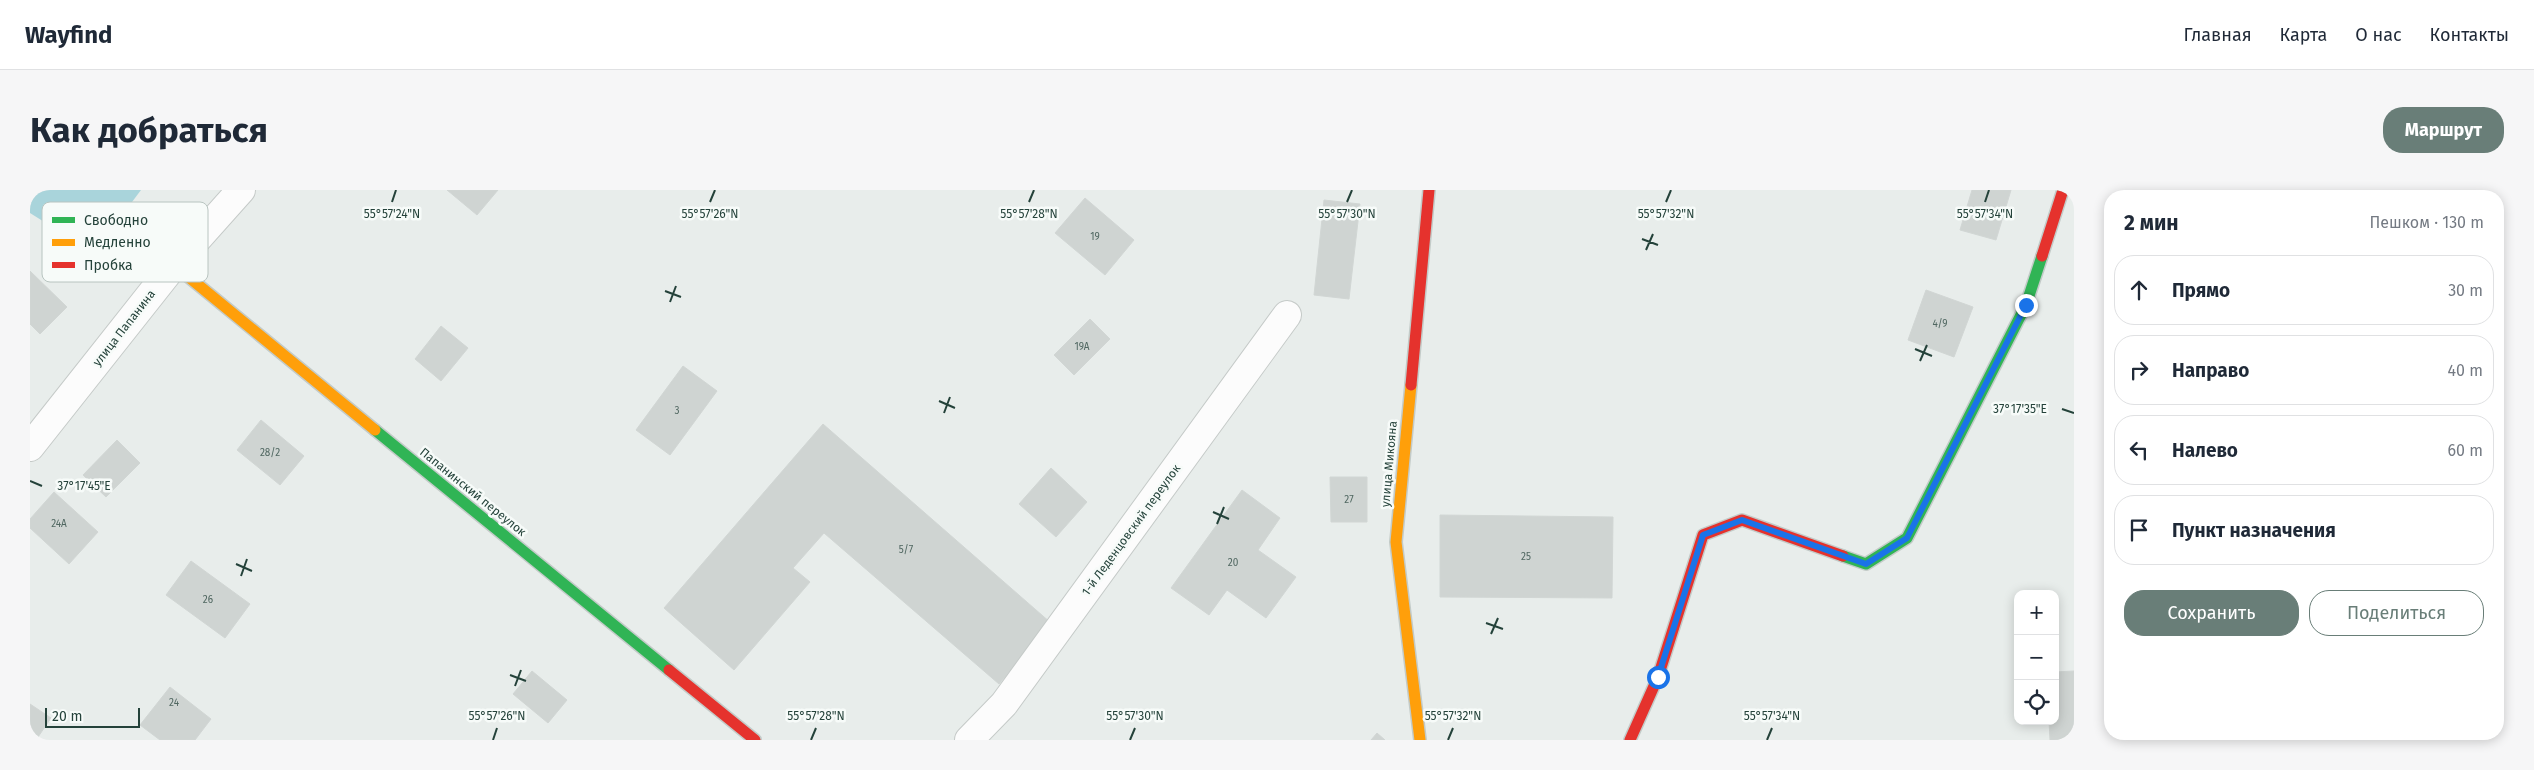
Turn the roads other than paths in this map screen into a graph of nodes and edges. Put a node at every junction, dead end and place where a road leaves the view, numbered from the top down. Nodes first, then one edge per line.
1 (241, 190) edge
2 (1429, 190) edge
3 (2063, 190) edge
4 (208, 227) edge
5 (161, 282) edge
6 (195, 282) edge
7 (1287, 315) dead end
8 (30, 447) edge
9 (755, 740) edge
10 (969, 740) edge
11 (1420, 740) edge
12 (1630, 740) edge

1 - 4 street, улица Папанина
2 - 11 street, улица Микояна
3 - 12 street
5 - 8 street, улица Папанина
6 - 9 street, Папанинский переулок
7 - 10 street, 1-й Леденцовский переулок

